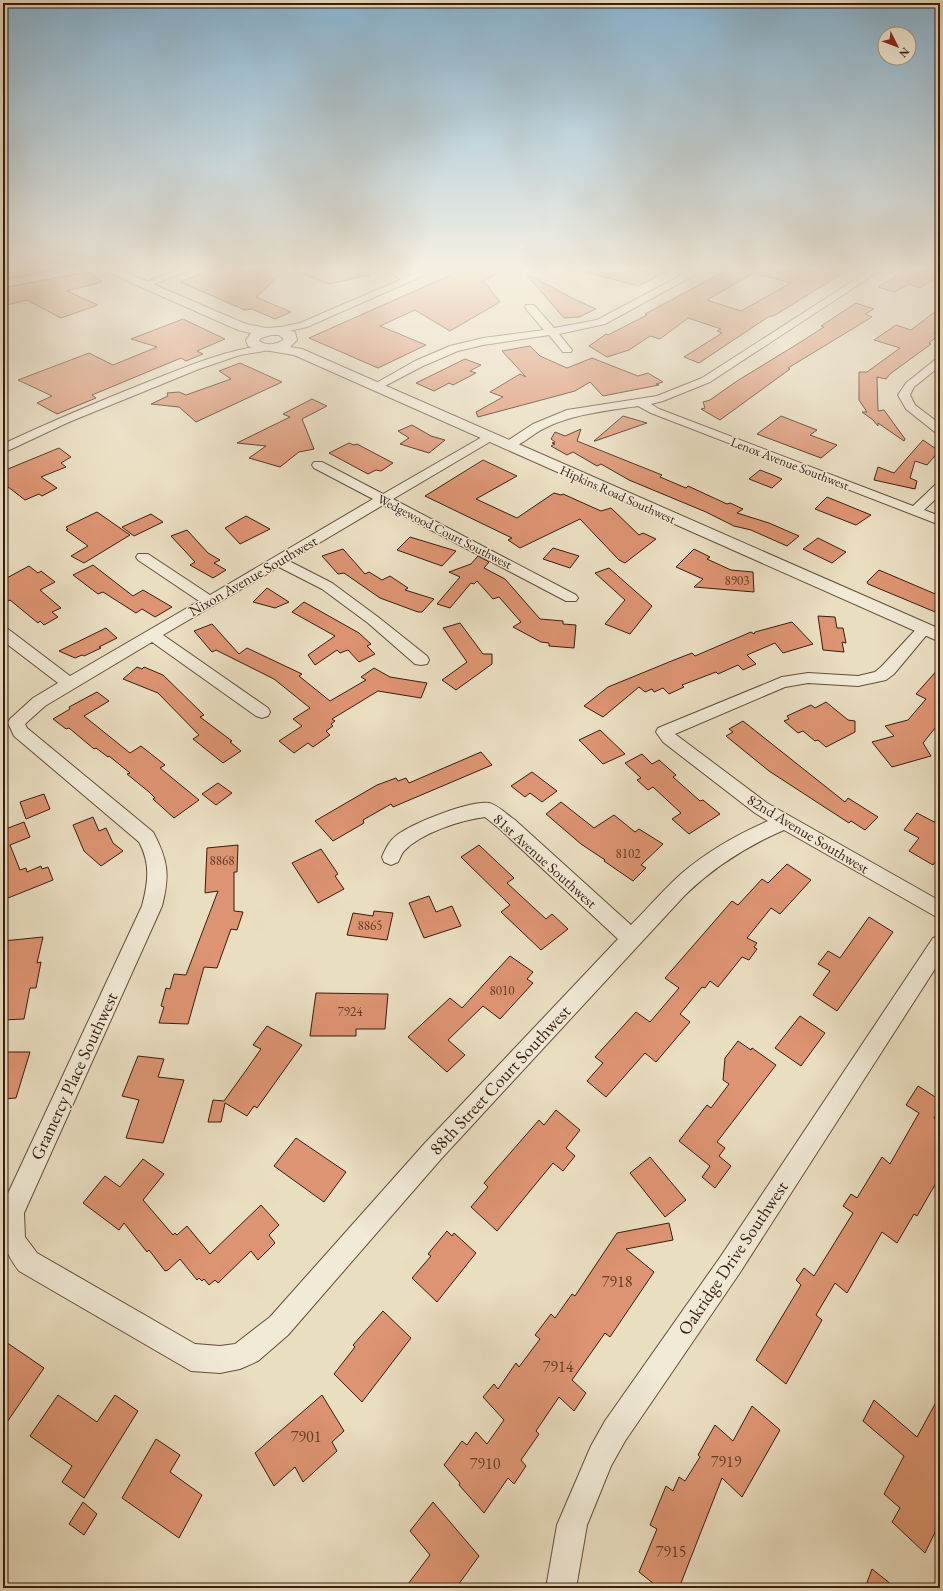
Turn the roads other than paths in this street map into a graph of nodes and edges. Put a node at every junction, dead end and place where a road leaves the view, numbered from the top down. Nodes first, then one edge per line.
1 (254, 340) edge
2 (259, 340) edge
3 (291, 340) edge
4 (295, 340) edge
5 (490, 340) edge
6 (558, 340) edge
7 (767, 340) edge
8 (293, 343) junction
9 (269, 348) junction
10 (567, 350) dead end
11 (238, 352) junction
12 (940, 361) edge
13 (375, 387) junction
14 (642, 402) junction
15 (940, 430) edge
16 (489, 437) junction
17 (507, 445) junction
18 (3, 449) edge
19 (318, 465) dead end
20 (940, 488) edge
21 (384, 500) junction
22 (916, 511) junction
23 (940, 521) edge
24 (142, 557) dead end
25 (278, 561) junction
26 (571, 598) dead end
27 (208, 601) junction
28 (924, 629) junction
29 (3, 633) edge
30 (152, 635) junction
31 (940, 636) edge
32 (421, 660) dead end
33 (69, 684) junction
34 (262, 712) dead end
35 (19, 719) joint
36 (783, 822) junction
37 (391, 857) dead end
38 (940, 911) edge
39 (632, 939) junction
40 (940, 944) edge
41 (234, 1359) joint
42 (561, 1588) edge

1 - 11 street
2 - 9 street
3 - 8 street
4 - 8 street
5 - 13 street
6 - 10 street
7 - 14 street
8 - 9 street, Hipkins Road Southwest
8 - 13 street, Hipkins Road Southwest
9 - 11 street
11 - 18 street
12 - 15 street
13 - 16 street, Hipkins Road Southwest
14 - 17 street
14 - 22 street, Lenox Avenue Southwest
16 - 17 street, Hipkins Road Southwest
16 - 21 street, Nixon Avenue Southwest
17 - 28 street, Hipkins Road Southwest
19 - 21 street, Wedgewood Court Southwest
20 - 22 street
21 - 25 street, Nixon Avenue Southwest
21 - 26 street, Wedgewood Court Southwest
22 - 23 street, Lenox Avenue Southwest
24 - 27 street
25 - 27 street, Nixon Avenue Southwest
25 - 32 street
27 - 30 street, Nixon Avenue Southwest
28 - 31 street, Hipkins Road Southwest
28 - 36 street, 82nd Avenue Southwest
29 - 33 street
30 - 33 street, Nixon Avenue Southwest
30 - 34 street
33 - 35 street, Nixon Avenue Southwest
35 - 41 street, Gramercy Place Southwest
36 - 38 street, 82nd Avenue Southwest
36 - 39 street, 88th Street Court Southwest
37 - 39 street, 81st Avenue Southwest
39 - 41 street, 88th Street Court Southwest
40 - 42 street, Oakridge Drive Southwest

